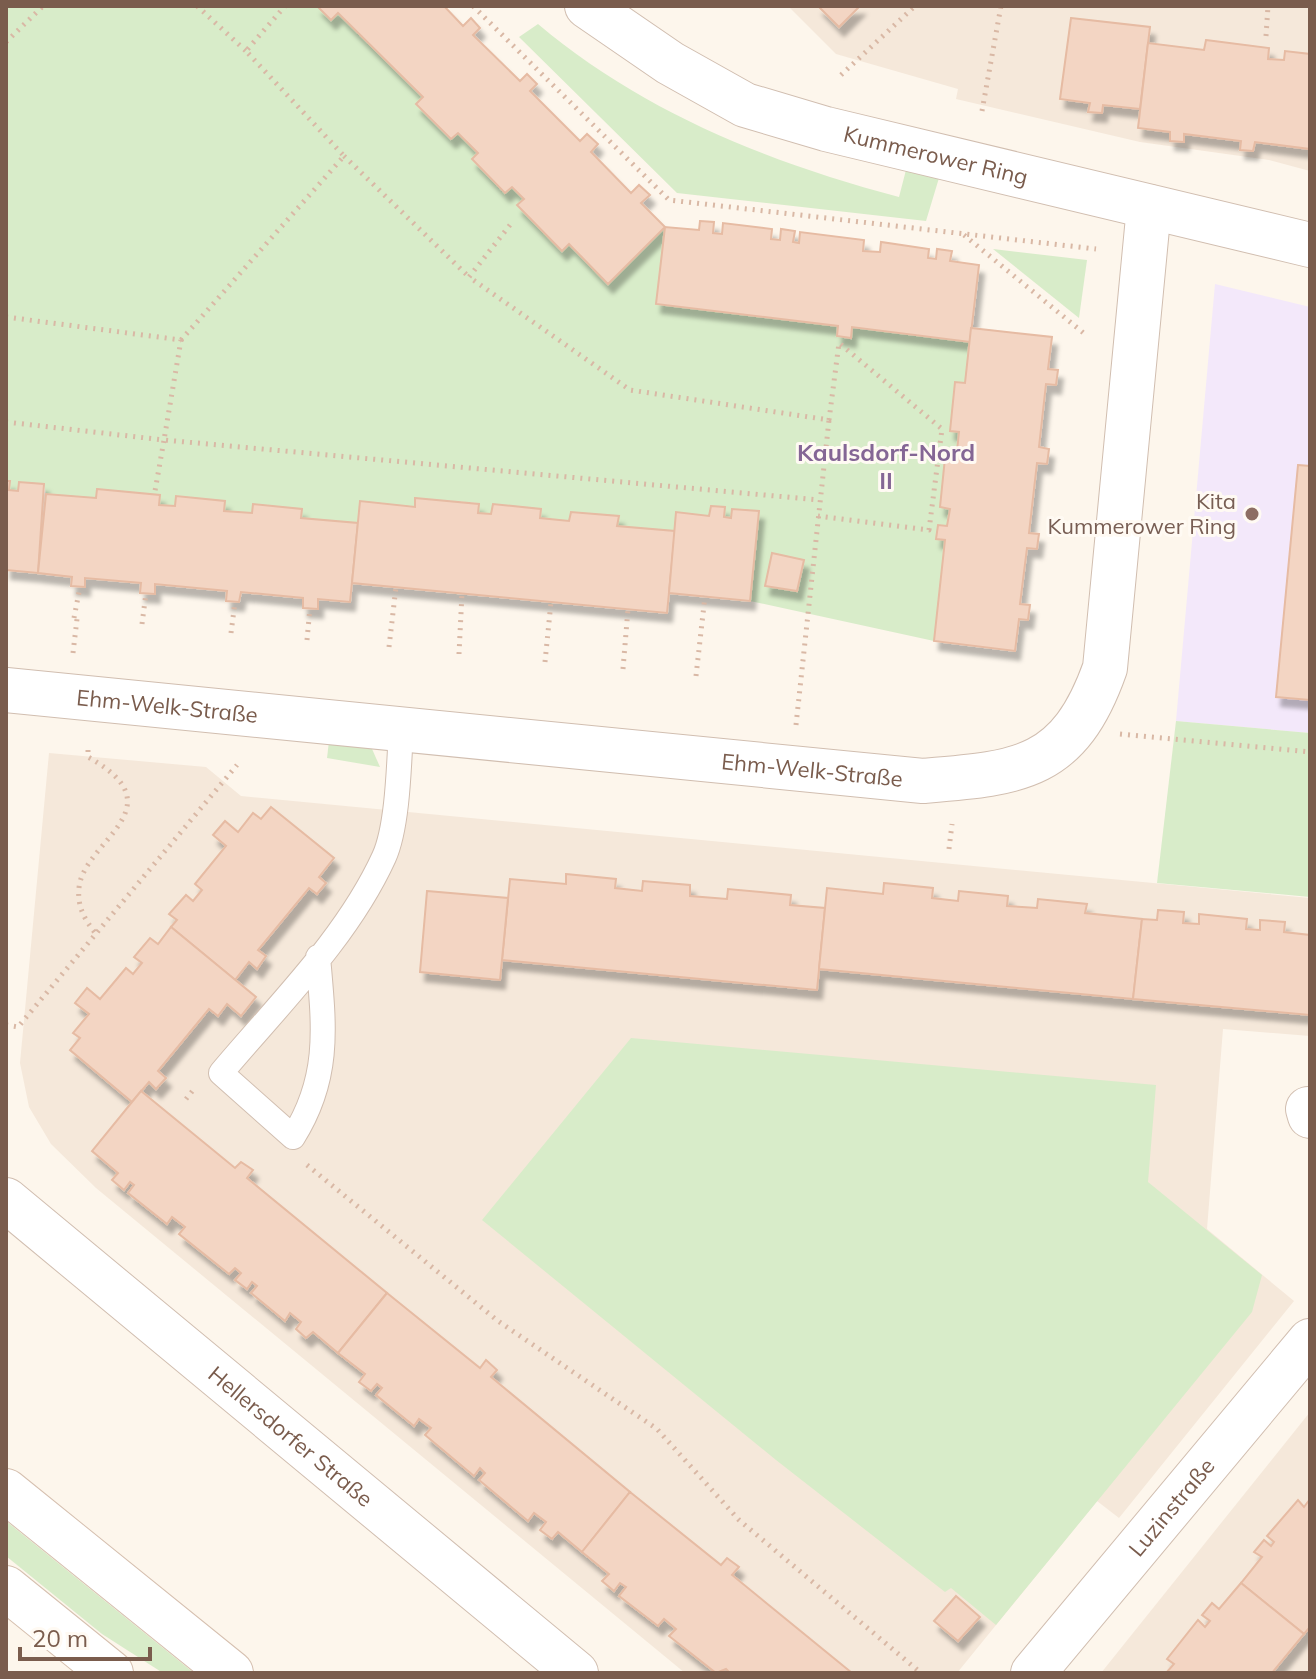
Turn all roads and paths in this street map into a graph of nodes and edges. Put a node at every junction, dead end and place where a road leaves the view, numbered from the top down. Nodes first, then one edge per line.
1 (43, 6) edge
2 (197, 6) edge
3 (285, 6) edge
4 (473, 6) edge
5 (587, 6) edge
6 (915, 6) edge
7 (1001, 6) edge
8 (1268, 6) edge
9 (1266, 36) dead end
10 (6, 42) edge
11 (246, 51) junction
12 (841, 75) dead end
13 (982, 111) dead end
14 (344, 156) junction
15 (1149, 207) junction
16 (510, 225) dead end
17 (963, 234) junction
18 (1310, 245) edge
19 (1096, 249) dead end
20 (469, 277) junction
21 (6, 317) edge
22 (1086, 335) dead end
23 (181, 340) junction
24 (829, 420) junction
25 (6, 422) edge
26 (164, 440) junction
27 (155, 491) dead end
28 (819, 500) junction
29 (818, 516) junction
30 (80, 587) dead end
31 (396, 587) dead end
32 (146, 593) dead end
33 (462, 593) dead end
34 (705, 596) dead end
35 (235, 602) dead end
36 (551, 602) dead end
37 (310, 608) dead end
38 (628, 609) dead end
39 (74, 618) dead end
40 (142, 624) dead end
41 (231, 633) dead end
42 (307, 640) dead end
43 (389, 647) dead end
44 (459, 654) dead end
45 (545, 662) dead end
46 (623, 669) dead end
47 (696, 676) dead end
48 (6, 690) edge
49 (1081, 721) junction
50 (401, 729) junction
51 (88, 750) dead end
52 (1310, 752) edge
53 (237, 765) dead end
54 (791, 768) junction
55 (952, 821) dead end
56 (949, 849) dead end
57 (96, 934) junction
58 (318, 957) junction
59 (6, 1025) edge
60 (312, 1158) dead end
61 (6, 1200) edge
62 (1310, 1341) edge
63 (6, 1491) edge
64 (6, 1588) edge
65 (111, 1673) edge
66 (231, 1673) edge
67 (576, 1673) edge
68 (921, 1673) edge
69 (1033, 1673) edge

1 - 10 path
2 - 11 path
3 - 11 path
4 - 17 path
5 - 15 street, Kummerower Ring
6 - 12 path
7 - 13 path
8 - 9 path
11 - 14 path
14 - 20 path
14 - 23 path
15 - 18 street, Kummerower Ring
15 - 49 street, Ehm-Welk-Straße
16 - 20 path
17 - 19 path
17 - 22 path
20 - 24 path
21 - 23 path
23 - 26 path
24 - 28 path
24 - 29 path
25 - 26 path
26 - 27 path
26 - 28 path
28 - 29 path
29 - 54 path
30 - 39 path
31 - 43 path
32 - 40 path
33 - 44 path
34 - 47 path
35 - 41 path
36 - 45 path
37 - 42 path
38 - 46 path
48 - 50 street, Ehm-Welk-Straße
49 - 52 path
49 - 54 street, Ehm-Welk-Straße
50 - 54 street, Ehm-Welk-Straße
50 - 58 lane
51 - 57 path
53 - 57 path
55 - 56 path
57 - 59 path
58 - 58 lane
60 - 68 path
61 - 67 street, Hellersdorfer Straße
62 - 69 street, Luzinstraße
63 - 66 street
64 - 65 street

